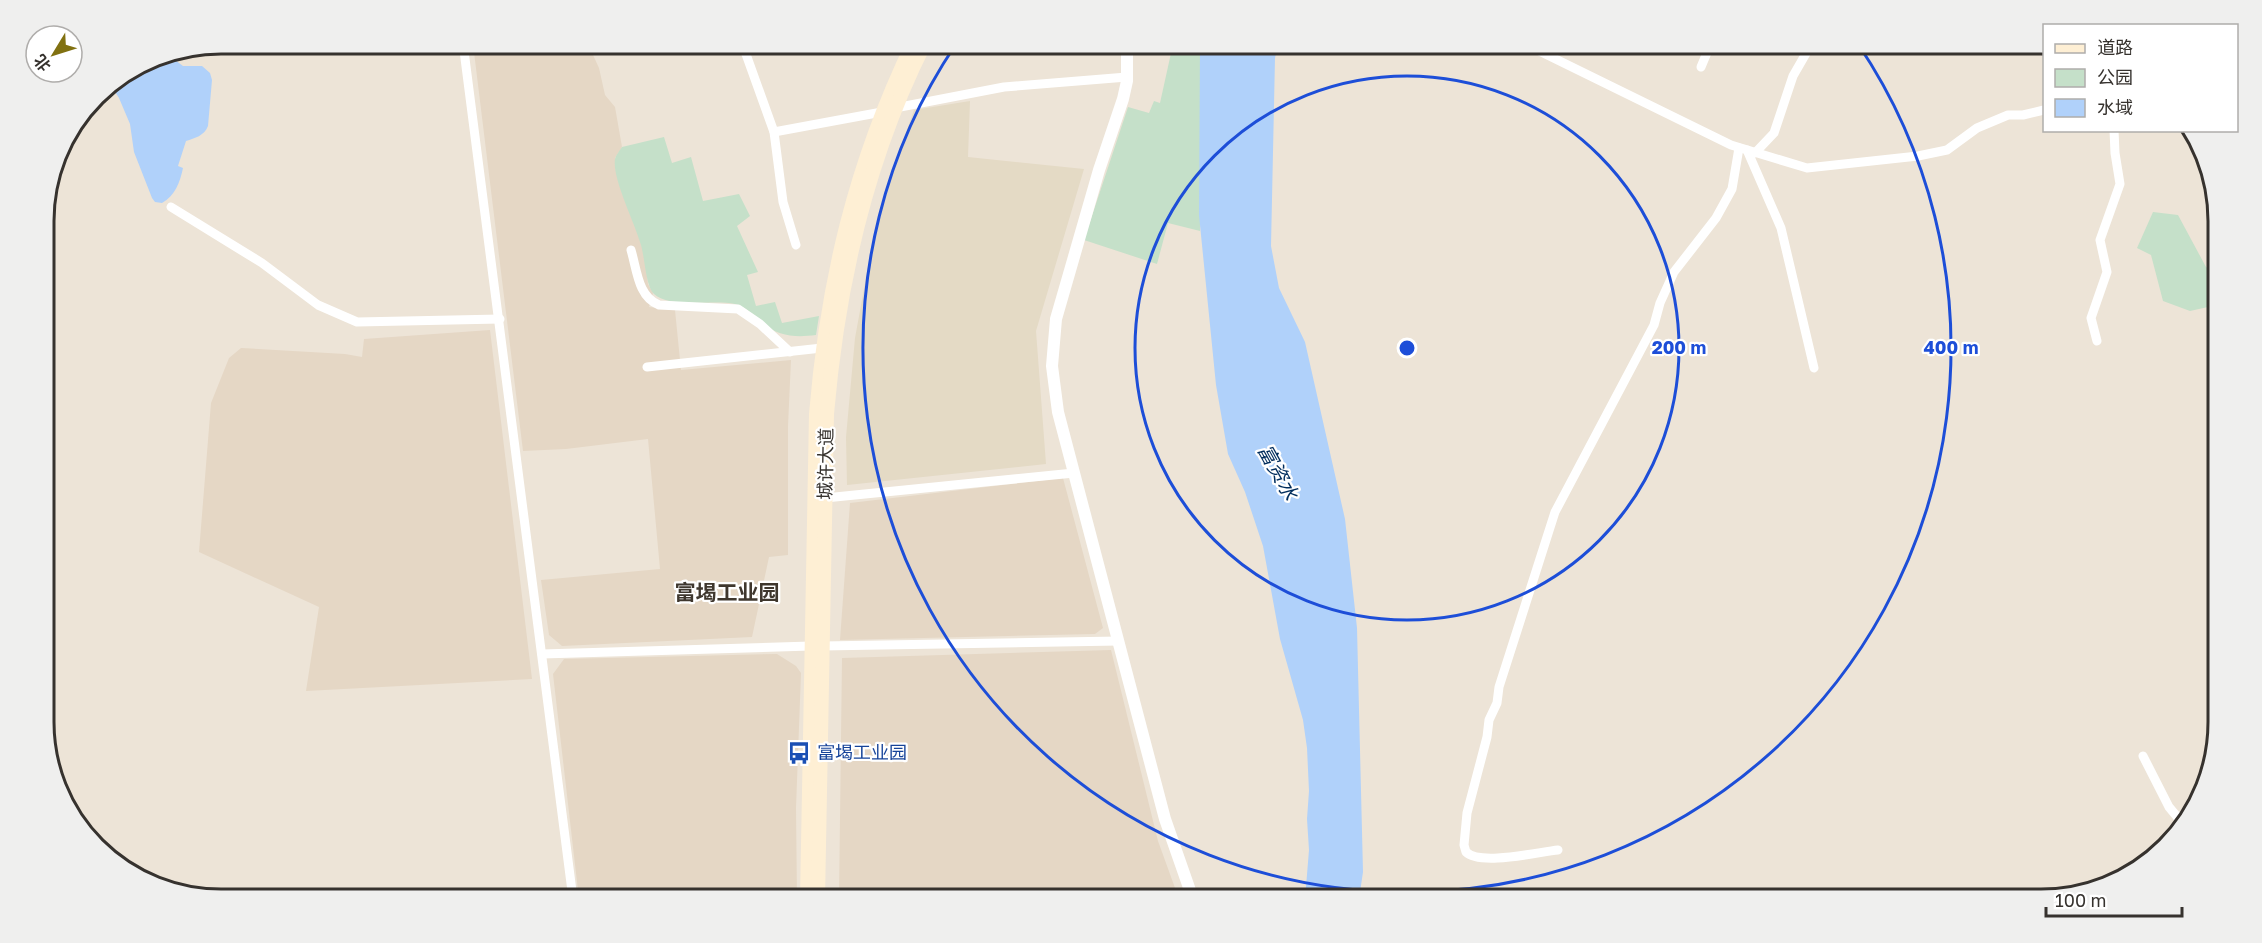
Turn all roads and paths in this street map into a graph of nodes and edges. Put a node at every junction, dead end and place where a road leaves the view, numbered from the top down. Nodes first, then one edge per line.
1 (464, 54) edge
2 (746, 54) edge
3 (909, 54) edge
4 (919, 54) edge
5 (1127, 54) edge
6 (1543, 54) edge
7 (1707, 54) edge
8 (1806, 54) edge
9 (1701, 67) dead end
10 (1127, 77) junction
11 (888, 110) junction
12 (2043, 110) edge
13 (774, 132) junction
14 (2114, 132) edge
15 (1747, 150) junction
16 (171, 207) dead end
17 (796, 245) dead end
18 (631, 250) dead end
19 (500, 319) junction
20 (2097, 341) dead end
21 (822, 348) junction
22 (790, 352) junction
23 (647, 367) dead end
24 (1814, 368) dead end
25 (1074, 473) junction
26 (825, 498) junction
27 (1119, 641) junction
28 (817, 646) junction
29 (542, 654) junction
30 (2143, 756) dead end
31 (2178, 818) edge
32 (1558, 850) dead end
33 (572, 889) edge
34 (807, 889) edge
35 (818, 889) edge
36 (1190, 889) edge

1 - 19 street
2 - 13 street
3 - 11 main road, 城许大道
4 - 11 main road, 城许大道
5 - 10 street
6 - 15 street
7 - 9 street
8 - 15 street
10 - 11 street
10 - 25 street
11 - 13 street
11 - 21 main road, 城许大道
11 - 26 main road, 城许大道
12 - 15 street
13 - 17 street
14 - 20 street
15 - 24 street
15 - 32 street
16 - 19 street
18 - 22 street
19 - 29 street
21 - 22 street
21 - 28 main road, 城许大道
22 - 23 street
25 - 26 street
25 - 27 street
26 - 28 main road, 城许大道
27 - 28 street
27 - 36 street
28 - 29 street
28 - 34 main road, 城许大道
28 - 35 main road, 城许大道
29 - 33 street
30 - 31 street

